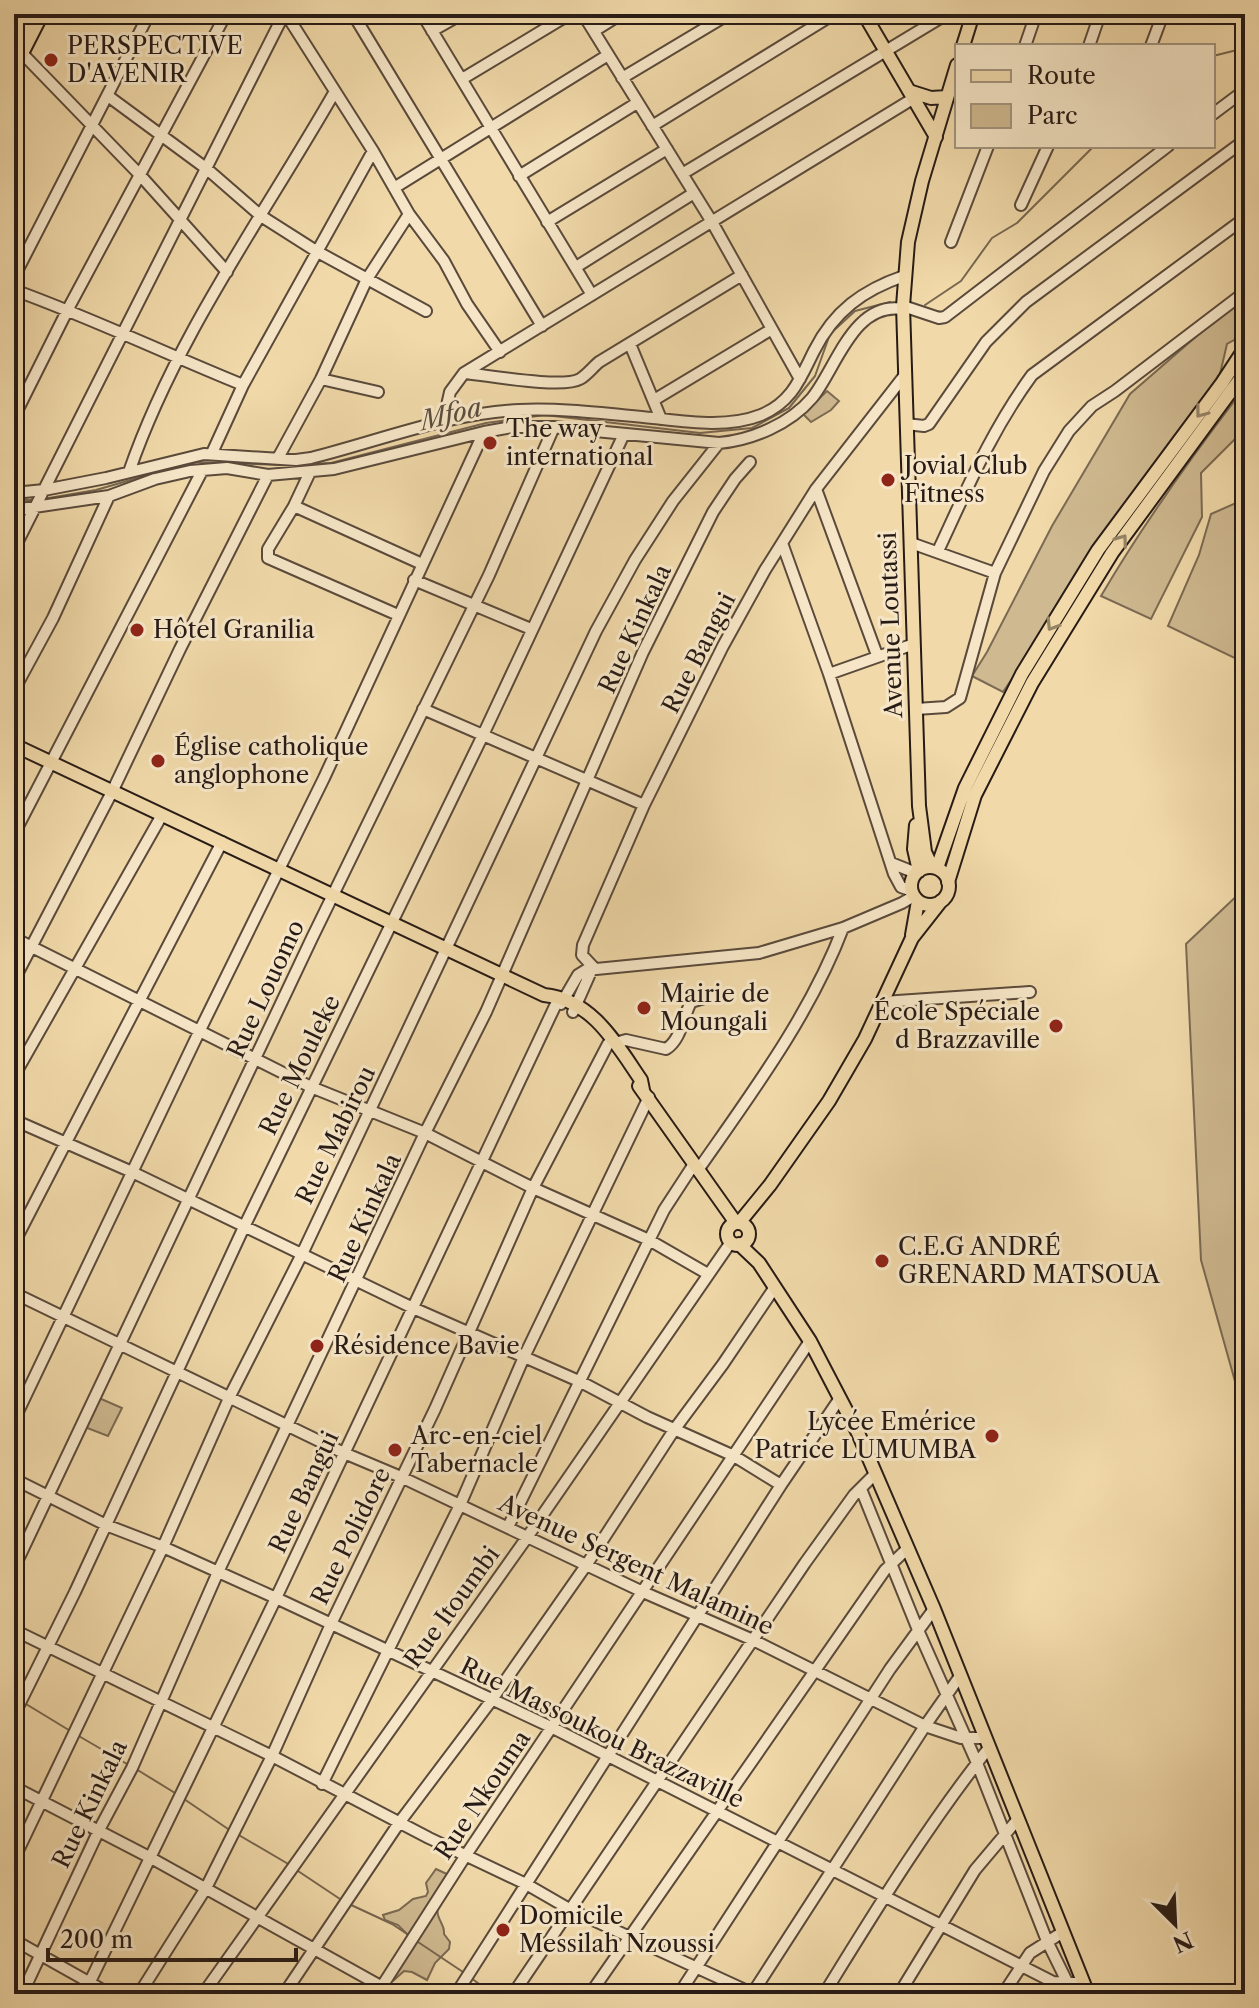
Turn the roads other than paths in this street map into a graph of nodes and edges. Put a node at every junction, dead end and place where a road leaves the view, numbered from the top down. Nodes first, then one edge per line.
1 (32, 14) edge
2 (42, 14) edge
3 (149, 14) edge
4 (226, 14) edge
5 (285, 14) edge
6 (353, 14) edge
7 (422, 14) edge
8 (462, 14) edge
9 (570, 14) edge
10 (583, 14) edge
11 (621, 14) edge
12 (729, 14) edge
13 (834, 14) edge
14 (864, 14) edge
15 (947, 14) edge
16 (973, 14) edge
17 (1036, 14) edge
18 (1100, 14) edge
19 (1163, 14) edge
20 (432, 31) junction
21 (594, 31) junction
22 (19, 44) edge
23 (964, 44) edge
24 (1026, 44) edge
25 (1090, 44) edge
26 (1152, 44) edge
27 (885, 49) junction
28 (608, 55) junction
29 (14, 69) edge
30 (955, 71) edge
31 (622, 78) junction
32 (462, 79) junction
33 (1245, 90) edge
34 (334, 93) junction
35 (914, 95) junction
36 (108, 96) junction
37 (947, 97) junction
38 (637, 103) junction
39 (1215, 112) edge
40 (91, 126) junction
41 (652, 126) junction
42 (490, 128) junction
43 (160, 133) junction
44 (936, 137) junction
45 (1245, 140) edge
46 (987, 148) edge
47 (1047, 148) edge
48 (1165, 148) edge
49 (667, 149) junction
50 (373, 151) junction
51 (442, 157) junction
52 (207, 169) junction
53 (682, 174) junction
54 (140, 175) junction
55 (519, 176) junction
56 (394, 188) junction
57 (694, 193) junction
58 (1021, 205) dead end
59 (409, 214) junction
60 (261, 216) junction
61 (1245, 218) edge
62 (180, 221) junction
63 (547, 222) junction
64 (712, 222) junction
65 (951, 242) dead end
66 (316, 251) junction
67 (576, 267) junction
68 (227, 272) junction
69 (742, 275) junction
70 (904, 276) junction
71 (14, 277) edge
72 (367, 279) junction
73 (14, 290) edge
74 (1245, 292) edge
75 (592, 295) junction
76 (903, 307) junction
77 (68, 309) junction
78 (426, 311) dead end
79 (542, 326) junction
80 (772, 329) junction
81 (123, 336) junction
82 (630, 344) junction
83 (1245, 348) edge
84 (500, 352) junction
85 (177, 359) junction
86 (1242, 366) edge
87 (464, 373) junction
88 (904, 376) junction
89 (321, 379) junction
90 (800, 379) junction
91 (243, 385) junction
92 (378, 392) dead end
93 (654, 400) junction
94 (14, 417) edge
95 (661, 419) junction
96 (443, 423) junction
97 (906, 424) junction
98 (554, 427) junction
99 (484, 432) junction
100 (624, 434) junction
101 (719, 443) junction
102 (212, 453) junction
103 (278, 458) junction
104 (750, 462) dead end
105 (202, 471) junction
106 (129, 472) junction
107 (310, 472) junction
108 (268, 475) junction
109 (816, 489) junction
110 (44, 490) junction
111 (14, 493) edge
112 (109, 496) junction
113 (294, 506) junction
114 (36, 507) junction
115 (14, 510) edge
116 (782, 543) junction
117 (911, 543) junction
118 (14, 549) edge
119 (938, 551) junction
120 (422, 564) junction
121 (995, 573) junction
122 (414, 580) junction
123 (475, 604) junction
124 (398, 615) junction
125 (531, 629) junction
126 (914, 644) junction
127 (877, 655) junction
128 (829, 674) junction
129 (14, 690) edge
130 (423, 709) junction
131 (916, 709) junction
132 (483, 735) junction
133 (14, 745) edge
134 (535, 759) junction
135 (52, 762) junction
136 (588, 781) junction
137 (112, 792) junction
138 (644, 805) junction
139 (919, 806) junction
140 (162, 815) junction
141 (14, 834) edge
142 (222, 842) junction
143 (891, 863) junction
144 (934, 868) junction
145 (279, 872) junction
146 (917, 872) junction
147 (948, 882) junction
148 (334, 896) junction
149 (915, 896) junction
150 (941, 901) junction
151 (392, 925) junction
152 (843, 928) junction
153 (14, 938) edge
154 (912, 938) junction
155 (31, 948) junction
156 (447, 949) junction
157 (76, 969) junction
158 (594, 969) junction
159 (503, 976) junction
160 (14, 980) edge
161 (1030, 992) dead end
162 (711, 996) dead end
163 (139, 998) junction
164 (883, 1002) junction
165 (560, 1003) junction
166 (574, 1009) junction
167 (200, 1030) junction
168 (612, 1043) junction
169 (256, 1058) junction
170 (14, 1076) edge
171 (311, 1087) junction
172 (646, 1094) junction
173 (370, 1110) junction
174 (14, 1120) edge
175 (425, 1133) junction
176 (65, 1144) junction
177 (481, 1162) junction
178 (696, 1167) junction
179 (132, 1172) junction
180 (533, 1188) junction
181 (187, 1200) junction
182 (593, 1216) junction
183 (244, 1227) junction
184 (738, 1233) junction
185 (649, 1240) junction
186 (14, 1243) edge
187 (302, 1254) junction
188 (708, 1274) junction
189 (358, 1280) junction
190 (775, 1287) junction
191 (14, 1293) edge
192 (413, 1308) junction
193 (65, 1316) junction
194 (469, 1332) junction
195 (810, 1341) junction
196 (118, 1343) junction
197 (524, 1357) junction
198 (176, 1371) junction
199 (581, 1382) junction
200 (230, 1396) junction
201 (840, 1398) junction
202 (620, 1403) junction
203 (14, 1420) edge
204 (288, 1426) junction
205 (674, 1430) junction
206 (344, 1453) junction
207 (734, 1456) junction
208 (875, 1474) junction
209 (401, 1477) junction
210 (14, 1479) edge
211 (781, 1485) junction
212 (861, 1489) junction
213 (49, 1497) junction
214 (460, 1505) junction
215 (106, 1525) junction
216 (508, 1527) junction
217 (528, 1536) junction
218 (163, 1547) junction
219 (908, 1548) junction
220 (893, 1563) junction
221 (587, 1564) junction
222 (14, 1568) edge
223 (218, 1572) junction
224 (643, 1592) junction
225 (276, 1598) junction
226 (934, 1609) junction
227 (699, 1616) junction
228 (331, 1624) junction
229 (14, 1630) edge
230 (918, 1630) junction
231 (753, 1640) junction
232 (48, 1647) junction
233 (387, 1649) junction
234 (430, 1672) junction
235 (104, 1673) junction
236 (814, 1673) junction
237 (960, 1676) junction
238 (947, 1694) junction
239 (872, 1700) junction
240 (491, 1701) junction
241 (160, 1703) junction
242 (14, 1715) edge
243 (925, 1726) junction
244 (553, 1728) junction
245 (213, 1729) junction
246 (966, 1738) junction
247 (986, 1743) junction
248 (272, 1756) junction
249 (608, 1756) junction
250 (977, 1763) junction
251 (658, 1782) junction
252 (322, 1784) junction
253 (14, 1787) edge
254 (345, 1795) junction
255 (41, 1802) junction
256 (718, 1811) junction
257 (1018, 1819) junction
258 (399, 1823) junction
259 (99, 1830) junction
260 (1004, 1834) junction
261 (778, 1842) junction
262 (466, 1855) junction
263 (151, 1858) junction
264 (14, 1859) edge
265 (833, 1871) junction
266 (526, 1884) junction
267 (206, 1888) junction
268 (884, 1897) junction
269 (571, 1910) junction
270 (258, 1917) junction
271 (941, 1926) junction
272 (1063, 1932) junction
273 (631, 1937) junction
274 (14, 1940) edge
275 (1047, 1941) junction
276 (314, 1950) junction
277 (40, 1953) junction
278 (1021, 1967) junction
279 (696, 1968) junction
280 (90, 1983) junction
281 (1070, 1989) edge
282 (1086, 1989) edge
283 (380, 1990) edge
284 (22, 1994) edge
285 (84, 1994) edge
286 (110, 1994) edge
287 (139, 1994) edge
288 (203, 1994) edge
289 (284, 1994) edge
290 (395, 1994) edge
291 (456, 1994) edge
292 (513, 1994) edge
293 (590, 1994) edge
294 (679, 1994) edge
295 (753, 1994) edge
296 (824, 1994) edge
297 (899, 1994) edge
298 (1003, 1994) edge

1 - 22 main road
2 - 22 main road
3 - 36 street
4 - 43 street
5 - 34 street
5 - 52 street
6 - 51 street
7 - 20 street
8 - 20 street
9 - 32 street
10 - 21 street
11 - 21 street
12 - 31 street
13 - 41 street
14 - 27 main road
15 - 27 street
16 - 23 main road
17 - 24 street
18 - 25 street
19 - 26 street
20 - 32 street
21 - 28 street
22 - 29 main road
22 - 40 street
27 - 35 main road
27 - 53 street
28 - 31 street
28 - 42 street
30 - 37 main road, Avenue Loutassi
31 - 38 street
32 - 42 street
33 - 39 street
34 - 50 street
34 - 60 street
35 - 37 main road
35 - 44 main road
35 - 64 street
36 - 40 street
36 - 43 street
37 - 44 main road, Avenue Loutassi
38 - 41 street
38 - 55 street
40 - 54 street
40 - 71 street
41 - 49 street
42 - 51 street
42 - 55 street
43 - 52 street
43 - 54 street
44 - 70 main road, Avenue Loutassi
45 - 97 street
46 - 65 street
47 - 58 street
48 - 76 street
49 - 53 street
49 - 63 street
50 - 56 street
50 - 66 street
51 - 56 street
51 - 79 street
52 - 60 street
52 - 62 street
53 - 57 street
54 - 62 street
54 - 77 street
55 - 63 street
56 - 59 street
57 - 64 street
57 - 67 street
59 - 72 street
59 - 84 street
60 - 66 street
60 - 68 street
61 - 119 street
62 - 68 street
62 - 81 street
63 - 67 street
64 - 69 street
64 - 75 street
66 - 72 street
66 - 91 street
67 - 75 street
68 - 85 street
69 - 80 street
69 - 82 street
70 - 76 main road, Avenue Loutassi
70 - 90 street
72 - 78 street
72 - 89 street
73 - 77 street
74 - 121 street
75 - 79 street
76 - 88 main road, Avenue Loutassi
76 - 101 street
77 - 81 street
77 - 94 street
79 - 84 street
80 - 90 street
80 - 93 street
81 - 85 street
81 - 110 street
82 - 87 street
82 - 93 street
83 - 86 main road
84 - 87 street
85 - 91 street
85 - 106 street
86 -> 144 main road
147 -> 86 main road
87 - 96 street
88 - 97 main road, Avenue Loutassi
88 - 109 street, Rue Bangui
89 - 92 street
89 - 103 street
90 - 95 street
91 - 102 street
93 - 95 street
95 - 96 street
96 - 103 street
97 - 117 main road, Avenue Loutassi
98 - 99 street
98 - 100 street
98 - 123 street, Rue Louomo
99 - 107 street
99 - 120 street
100 - 101 street
100 - 125 street, Rue Mouleke
101 - 134 street, Rue Mabirou
102 - 103 street
102 - 106 street
104 - 136 street, Rue Kinkala
105 - 108 street
105 - 112 street
105 - 135 street
106 - 110 street
107 - 108 street
107 - 113 street
108 - 137 street
109 - 116 street, Rue Bangui
109 - 127 street
110 - 111 street
110 - 114 street
112 - 114 street
112 - 129 street
113 - 120 street
113 - 124 street
114 - 115 street
114 - 118 street
116 - 128 street
116 - 138 street, Rue Bangui
117 - 119 street
117 - 126 main road, Avenue Loutassi
119 - 121 street
120 - 122 street
121 - 131 street
122 - 123 street
122 - 124 street
123 - 125 street
123 - 130 street, Rue Louomo
124 - 145 street
125 - 132 street, Rue Mouleke
126 - 127 street
126 - 131 main road, Avenue Loutassi
127 - 128 street
128 - 143 street
130 - 132 street
130 - 148 street, Rue Louomo
131 - 139 main road, Avenue Loutassi
132 - 134 street
132 - 151 street, Rue Mouleke
133 - 135 main road
134 - 136 street
134 - 156 street, Rue Mabirou
135 - 137 main road
135 - 141 street
136 - 138 street
136 - 159 street, Rue Kinkala
137 - 140 main road
137 - 155 street
138 - 158 street, Rue Bangui
139 - 144 main road, Avenue Loutassi
139 - 146 main road, Avenue Loutassi
140 - 142 main road
140 - 157 street
142 - 145 main road
142 - 163 street
143 - 146 street
143 - 149 street
144 - 146 main road
144 - 147 main road
145 - 148 main road
145 - 167 street
146 - 149 main road
147 - 150 main road
148 - 151 main road
148 - 169 street, Rue Louomo
149 - 150 main road
149 - 152 street
149 - 154 main road
150 - 154 main road
151 - 156 main road
151 - 171 street, Rue Mouleke
152 - 158 street
152 - 178 street
153 - 155 street
154 - 164 main road
155 - 157 street
155 - 160 street
156 - 159 main road
156 - 173 street, Rue Mabirou
157 - 163 street
157 - 170 street
158 - 165 street, Rue Bangui
158 - 166 street
159 - 165 main road
159 - 175 street, Rue Kinkala
161 - 164 street
162 - 168 street
163 - 167 street
163 - 176 street
164 - 184 main road
165 - 166 main road
165 - 177 street, Rue Bangui
166 - 168 main road
167 - 169 street
167 - 179 street
168 - 172 main road
168 - 180 street, Rue Polidore
169 - 171 street
169 - 181 street, Rue Louomo
171 - 173 street
171 - 183 street, Rue Mouleke
172 - 178 main road
172 - 182 street
173 - 175 street
173 - 187 street, Rue Mabirou
174 - 176 street
175 - 177 street
175 - 189 street, Rue Kinkala
176 - 179 street
176 - 186 street
177 - 180 street
177 - 192 street, Rue Bangui
178 - 184 main road
178 - 185 street
179 - 181 street
179 - 193 street
180 - 182 street
180 - 194 street, Rue Polidore
181 - 183 street
181 - 196 street, Rue Louomo
182 - 185 street
182 - 197 street
183 - 187 street
183 - 198 street, Rue Mouleke
184 - 188 street, Rue Itoumbi
184 - 190 main road
185 - 188 street
185 - 199 street
187 - 189 street
187 - 200 street, Rue Mabirou
188 - 202 street, Rue Itoumbi
189 - 192 street
189 - 204 street, Rue Kinkala
190 - 195 main road
190 - 205 street
191 - 193 street, Avenue Sergent Malamine
192 - 194 street
192 - 206 street, Rue Bangui
193 - 196 street, Avenue Sergent Malamine
193 - 203 street
194 - 197 street
194 - 209 street, Rue Polidore
195 - 201 main road
195 - 207 street, Rue Nkouma
196 - 198 street, Avenue Sergent Malamine
196 - 213 street, Rue Louomo
197 - 199 street
197 - 214 street
198 - 200 street, Avenue Sergent Malamine
198 - 215 street, Rue Mouleke
199 - 202 street
199 - 216 street
200 - 204 street, Avenue Sergent Malamine
200 - 218 street, Rue Mabirou
201 - 208 main road
201 - 211 street
202 - 205 street
202 - 217 street, Rue Itoumbi
204 - 206 street, Avenue Sergent Malamine
204 - 223 street, Rue Kinkala
205 - 207 street
205 - 221 street
206 - 209 street, Avenue Sergent Malamine
206 - 225 street, Rue Bangui
207 - 211 street
207 - 224 street, Rue Nkouma
208 - 212 street
208 - 219 main road
209 - 214 street, Avenue Sergent Malamine
209 - 228 street, Rue Polidore
210 - 213 street, Rue Massoukou Brazzaville
211 - 227 street
212 - 220 street
212 - 231 street
213 - 215 street, Rue Massoukou Brazzaville
213 - 222 street, Rue Louomo
214 - 216 street, Avenue Sergent Malamine
214 - 233 street
215 - 218 street, Rue Massoukou Brazzaville
215 - 232 street, Rue Mouleke
216 - 217 street, Avenue Sergent Malamine
217 - 221 street, Avenue Sergent Malamine
217 - 234 street, Rue Itoumbi
218 - 223 street, Rue Massoukou Brazzaville
218 - 235 street, Rue Mabirou
219 - 220 street
219 - 226 main road
220 - 230 street
220 - 236 street
221 - 224 street, Avenue Sergent Malamine
221 - 240 street
223 - 225 street, Rue Massoukou Brazzaville
223 - 241 street, Rue Kinkala
224 - 227 street, Avenue Sergent Malamine
224 - 244 street, Rue Nkouma
225 - 228 street, Rue Massoukou Brazzaville
225 - 245 street, Rue Bangui
226 - 230 street
226 - 237 main road
227 - 231 street, Avenue Sergent Malamine
227 - 249 street
228 - 233 street, Rue Massoukou Brazzaville
228 - 248 street, Rue Polidore
229 - 232 street
230 - 238 street
230 - 239 street
231 - 236 street, Avenue Sergent Malamine
231 - 251 street
232 - 235 street
232 - 242 street, Rue Mouleke
233 - 234 street, Rue Massoukou Brazzaville
233 - 252 street
234 - 240 street, Rue Massoukou Brazzaville
234 - 254 street, Rue Itoumbi
235 - 241 street
235 - 255 street, Rue Mabirou
236 - 239 street, Avenue Sergent Malamine
236 - 256 street
237 - 238 street
237 - 247 main road
238 - 243 street
238 - 246 street
239 - 243 street, Avenue Sergent Malamine
239 - 261 street
240 - 244 street, Rue Massoukou Brazzaville
240 - 258 street
241 - 245 street
241 - 259 street, Rue Kinkala
243 - 246 street, Avenue Sergent Malamine
243 - 265 street
244 - 249 street, Rue Massoukou Brazzaville
244 - 262 street, Rue Nkouma
245 - 248 street
245 - 263 street, Rue Bangui
246 - 247 street, Avenue Sergent Malamine
246 - 250 street
247 - 250 street
247 - 257 main road
248 - 252 street
248 - 267 street, Rue Polidore
249 - 251 street, Rue Massoukou Brazzaville
249 - 266 street
250 - 260 street
250 - 268 street
251 - 256 street, Rue Massoukou Brazzaville
251 - 269 street
252 - 254 street
253 - 255 street
254 - 258 street
254 - 270 street, Rue Itoumbi
255 - 259 street
255 - 264 street, Rue Mabirou
256 - 261 street, Rue Massoukou Brazzaville
256 - 273 street
257 - 260 street
257 - 272 main road
258 - 262 street
258 - 276 street
259 - 263 street
259 - 277 street, Rue Kinkala
260 - 271 street
260 - 275 street
261 - 265 street, Rue Massoukou Brazzaville
261 - 279 street
262 - 266 street
262 - 283 street, Rue Nkouma
263 - 267 street
263 - 280 street, Rue Bangui
265 - 268 street, Rue Massoukou Brazzaville
265 - 295 street
266 - 269 street
266 - 291 street
267 - 270 street
267 - 287 street, Rue Polidore
268 - 271 street, Rue Massoukou Brazzaville
268 - 296 street
269 - 273 street
269 - 292 street
270 - 276 street
270 - 288 street, Rue Itoumbi
271 - 278 street, Rue Massoukou Brazzaville
271 - 297 street
272 - 275 street
272 - 282 main road
273 - 279 street
273 - 293 street
274 - 277 street
275 - 278 street
275 - 281 street
276 - 283 street
276 - 289 street
277 - 280 street
277 - 284 street, Rue Kinkala
278 - 281 street, Rue Massoukou Brazzaville
278 - 298 street
279 - 294 street
279 - 295 street
280 - 285 street, Rue Bangui
280 - 286 street
281 - 282 street, Rue Massoukou Brazzaville
283 - 290 street

